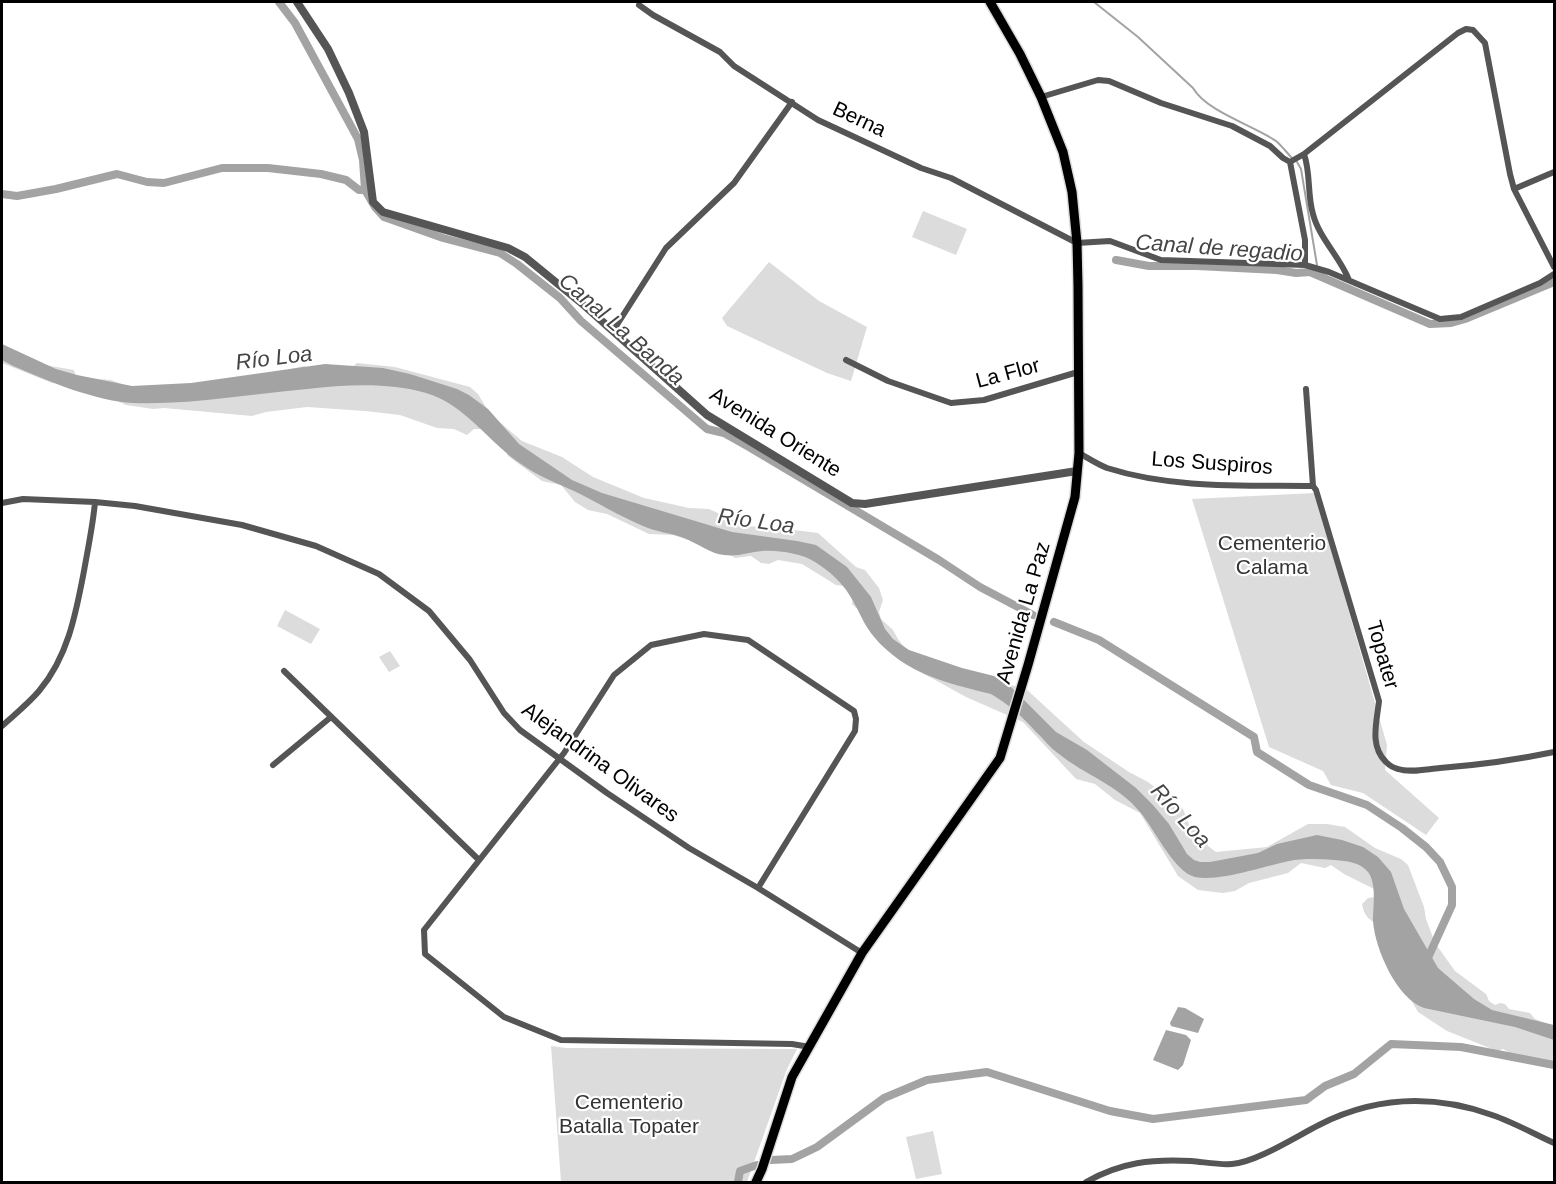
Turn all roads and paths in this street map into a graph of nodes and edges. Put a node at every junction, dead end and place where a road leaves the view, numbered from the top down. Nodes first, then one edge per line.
1 (297, 2) edge
2 (990, 2) edge
3 (639, 5) dead end
4 (1041, 97) junction
5 (792, 102) junction
6 (1304, 154) junction
7 (1290, 162) junction
8 (1554, 172) edge
9 (1514, 189) junction
10 (1077, 243) junction
11 (1305, 265) junction
12 (1554, 267) edge
13 (1554, 274) edge
14 (1349, 280) junction
15 (613, 331) junction
16 (846, 360) dead end
17 (1078, 372) junction
18 (1306, 389) dead end
19 (1078, 453) junction
20 (1077, 471) junction
21 (1312, 486) junction
22 (95, 502) junction
23 (2, 503) edge
24 (284, 671) dead end
25 (331, 717) junction
26 (2, 726) edge
27 (1554, 752) edge
28 (559, 759) junction
29 (273, 765) dead end
30 (479, 860) junction
31 (758, 888) junction
32 (862, 953) junction
33 (810, 1047) junction
34 (1554, 1143) edge
35 (756, 1182) edge
36 (1086, 1182) edge

1 - 15 street, Avenida Oriente
2 - 4 main road, Avenida La Paz
3 - 5 street, Berna
4 - 7 street
4 - 10 main road, Avenida La Paz
5 - 10 street, Berna
5 - 15 street
6 - 7 street
6 - 9 street
6 - 14 street
7 - 11 street
8 - 9 street
9 - 12 street
10 - 11 street
10 - 17 main road, Avenida La Paz
11 - 14 street
13 - 14 street
15 - 20 street, Avenida Oriente
16 - 17 street, La Flor
17 - 19 main road, Avenida La Paz
18 - 21 street, Topater
19 - 20 main road, Avenida La Paz
19 - 21 street, Los Suspiros
20 - 32 main road, Avenida La Paz
21 - 27 street, Topater
22 - 23 street, Alejandrina Olivares
22 - 26 street
22 - 28 street, Alejandrina Olivares
24 - 25 street
25 - 29 street
25 - 30 street
28 - 30 street
28 - 31 street, Alejandrina Olivares
28 - 31 street
30 - 33 street
31 - 32 street, Alejandrina Olivares
32 - 33 main road, Avenida La Paz
33 - 35 main road, Avenida La Paz
34 - 36 street

